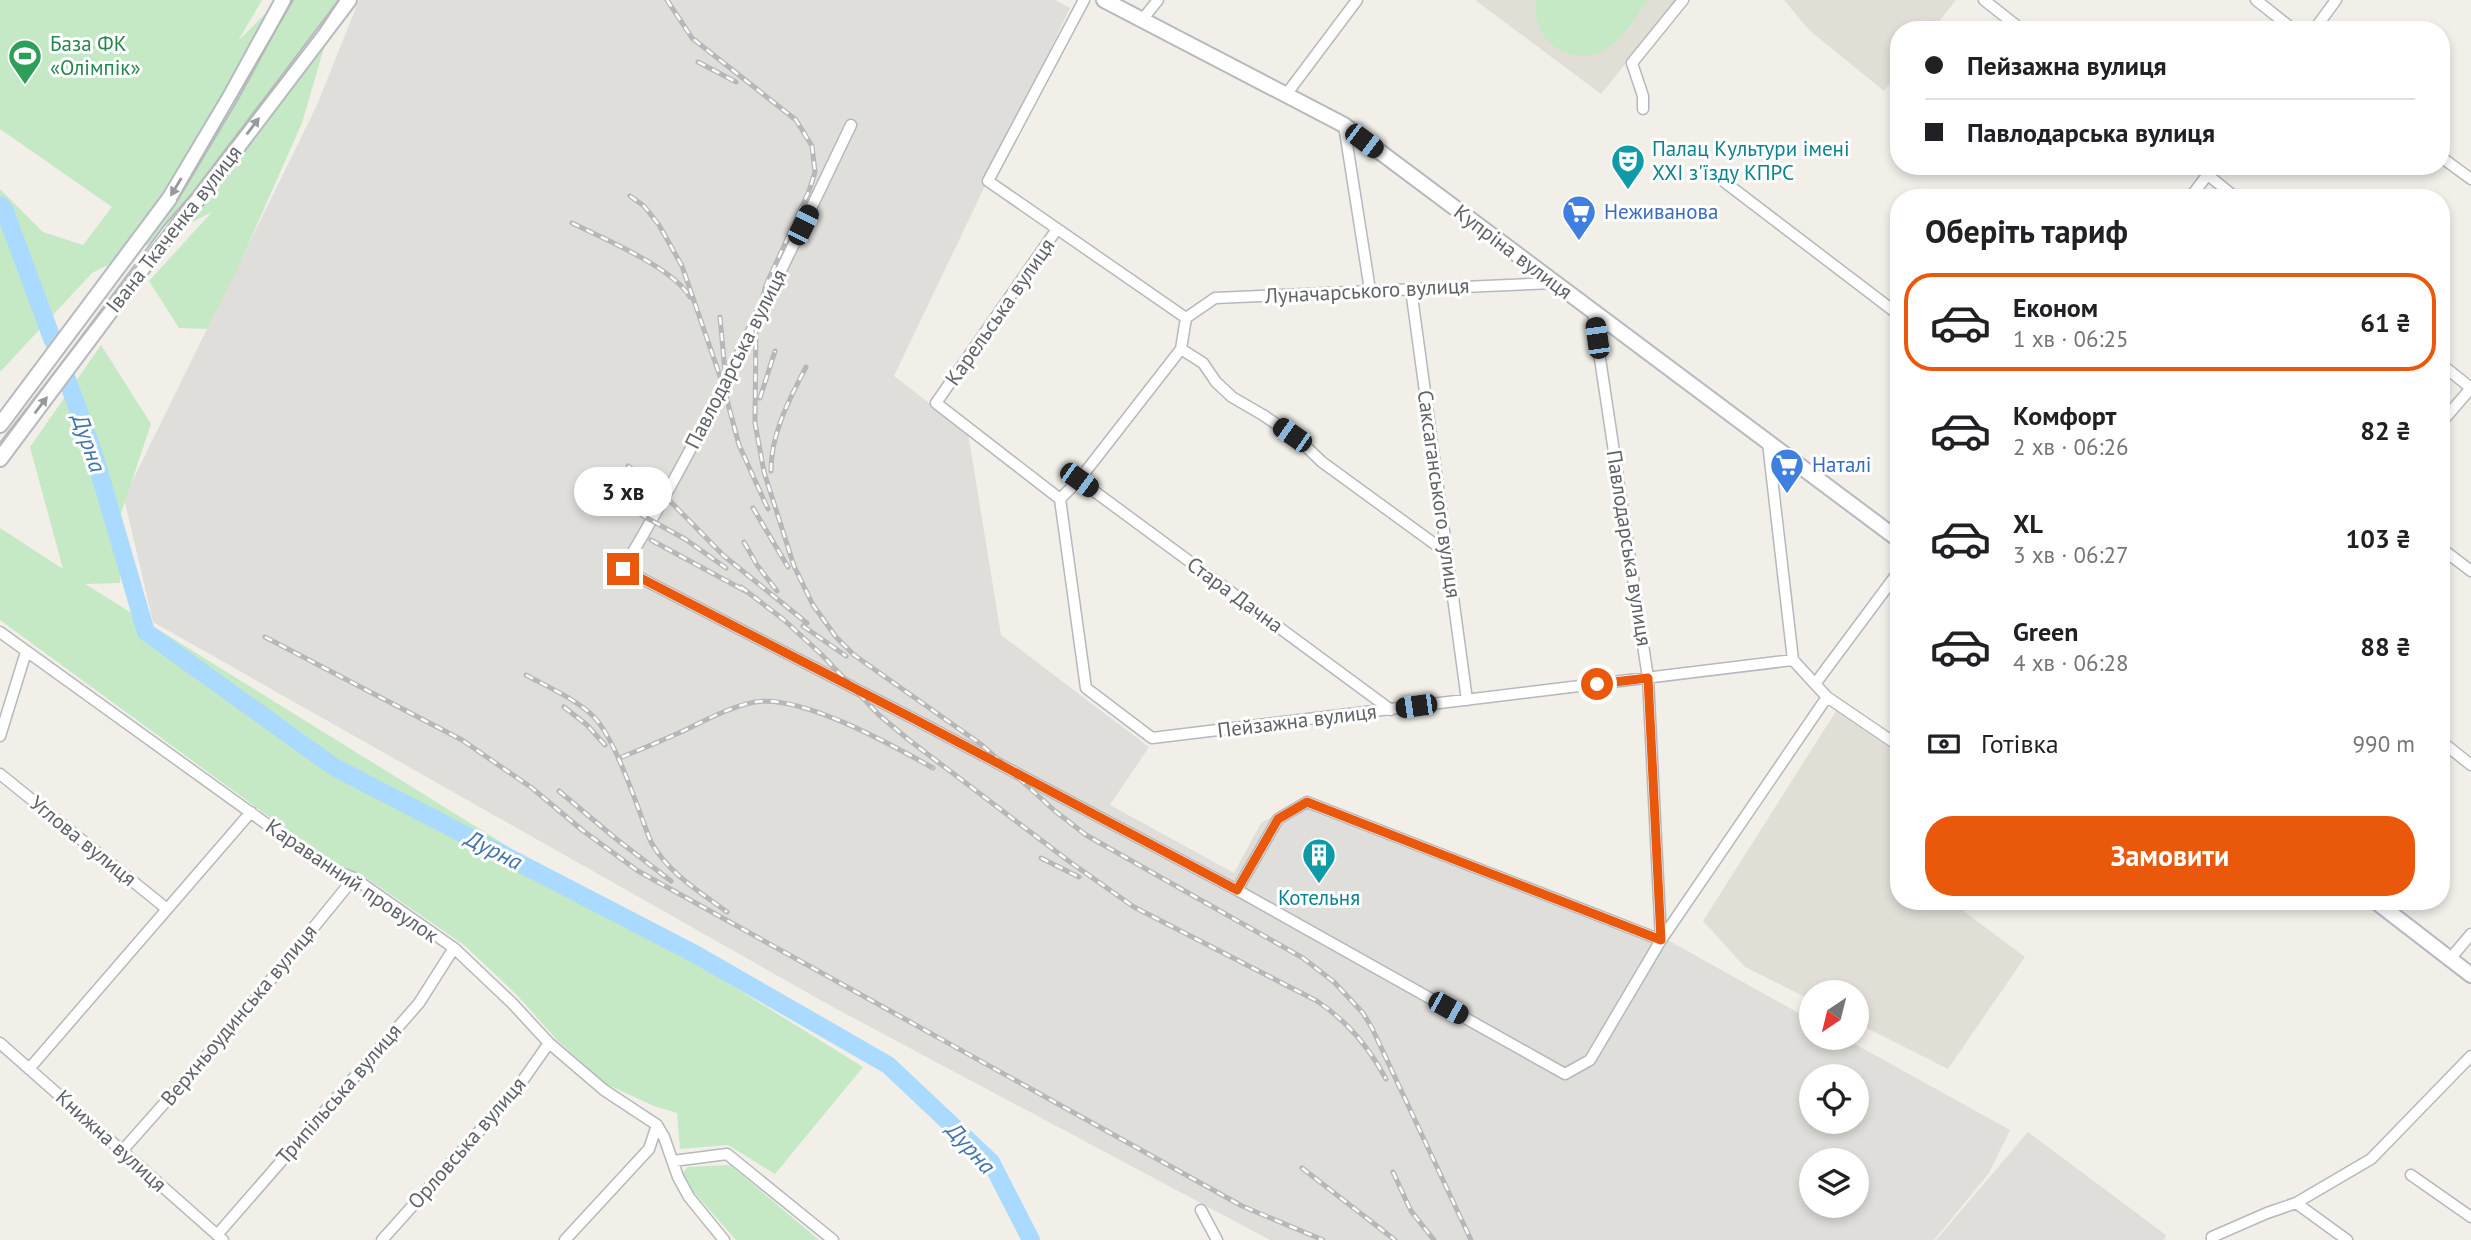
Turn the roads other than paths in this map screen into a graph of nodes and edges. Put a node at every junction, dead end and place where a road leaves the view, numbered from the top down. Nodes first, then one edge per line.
1 (283, 0) edge
2 (349, 0) edge
3 (1084, 0) edge
4 (1104, 0) edge
5 (1158, 0) edge
6 (1357, 0) edge
7 (1683, 0) edge
8 (1984, 0) edge
9 (2256, 0) edge
10 (2336, 0) edge
11 (1142, 20) junction
12 (2011, 21) edge
13 (2283, 21) edge
14 (2321, 21) edge
15 (1285, 96) junction
16 (1643, 109) dead end
17 (851, 125) dead end
18 (1344, 125) junction
19 (2450, 164) edge
20 (2215, 175) edge
21 (2471, 179) edge
22 (1722, 180) dead end
23 (2228, 189) edge
24 (1057, 229) junction
25 (1554, 283) junction
26 (1411, 289) junction
27 (1370, 290) junction
28 (1890, 308) edge
29 (1593, 312) junction
30 (1186, 318) junction
31 (1181, 349) junction
32 (2450, 371) edge
33 (2471, 388) edge
34 (2450, 412) edge
35 (0, 425) edge
36 (1768, 443) junction
37 (0, 459) edge
38 (1079, 480) junction
39 (1059, 499) junction
40 (1890, 533) edge
41 (1447, 553) junction
42 (2450, 555) edge
43 (2471, 571) edge
44 (1890, 583) edge
45 (0, 632) edge
46 (26, 652) junction
47 (1793, 660) junction
48 (1648, 678) junction
49 (1815, 684) junction
50 (1827, 697) junction
51 (1467, 700) junction
52 (1391, 710) junction
53 (0, 736) edge
54 (1890, 740) edge
55 (2450, 748) edge
56 (2471, 765) edge
57 (0, 774) edge
58 (251, 812) junction
59 (354, 878) junction
60 (1237, 890) junction
61 (167, 909) junction
62 (2386, 910) edge
63 (2471, 934) edge
64 (1661, 940) junction
65 (454, 948) junction
66 (2449, 959) junction
67 (2471, 975) edge
68 (0, 1043) edge
69 (549, 1043) junction
70 (2471, 1056) edge
71 (29, 1069) junction
72 (657, 1125) junction
73 (122, 1151) junction
74 (673, 1161) junction
75 (2411, 1175) dead end
76 (2296, 1203) junction
77 (1201, 1210) dead end
78 (2471, 1217) edge
79 (220, 1237) edge
80 (382, 1240) edge
81 (565, 1240) edge
82 (724, 1240) edge
83 (833, 1240) edge
84 (1217, 1240) edge
85 (2212, 1240) edge
86 (2347, 1240) edge

1 -> 35 main road, Івана Ткаченка вулиця
37 -> 2 main road, Івана Ткаченка вулиця
3 - 24 street
4 - 11 main road, Купріна вулиця
5 - 11 street
6 - 15 street
7 - 16 street
8 - 12 street
9 - 13 street
10 - 14 street
11 - 15 main road, Купріна вулиця
15 - 18 main road, Купріна вулиця
17 - 60 street, Павлодарська вулиця
18 - 25 main road, Купріна вулиця
18 - 27 street
19 - 21 street
20 - 23 street
22 - 28 street
24 - 30 street
24 - 39 street, Карельська вулиця
25 - 26 street, Луначарського вулиця
25 - 29 main road, Купріна вулиця
26 - 27 street, Луначарського вулиця
26 - 41 street, Саксаганського вулиця
27 - 30 street, Луначарського вулиця
29 - 36 main road, Купріна вулиця
29 - 48 street, Павлодарська вулиця
30 - 31 street
31 - 38 street
31 - 41 street
32 - 33 street
33 - 34 street
36 - 40 main road, Купріна вулиця
36 - 47 street
38 - 39 street
38 - 52 street, Стара Дачна
39 - 52 street, Пейзажна вулиця
41 - 51 street, Саксаганського вулиця
42 - 43 street
44 - 49 street
45 - 46 street, Караванний провулок
46 - 53 street
46 - 58 street, Караванний провулок
47 - 48 street, Пейзажна вулиця
47 - 49 street
48 - 51 street, Пейзажна вулиця
48 - 64 street, Павлодарська вулиця
49 - 50 street
50 - 54 street
50 - 64 street
51 - 52 street, Пейзажна вулиця
55 - 56 street
57 - 61 street, Углова вулиця
58 - 59 street, Караванний провулок
58 - 61 street
59 - 65 street, Караванний провулок
59 - 73 street, Верхньоудинська вулиця
60 - 64 street
60 - 64 street, Павлодарська вулиця
61 - 71 street
62 - 66 main road
63 - 66 street
65 - 69 street, Караванний провулок
65 - 79 street, Трипільська вулиця
66 - 67 main road
68 - 71 street, Книжна вулиця
69 - 72 street, Караванний провулок
69 - 80 street, Орловська вулиця
70 - 76 street
71 - 73 street, Книжна вулиця
72 - 74 street
72 - 81 street
73 - 79 street, Книжна вулиця
74 - 82 street
74 - 83 street
75 - 78 street
76 - 85 street
76 - 86 street
77 - 84 street

